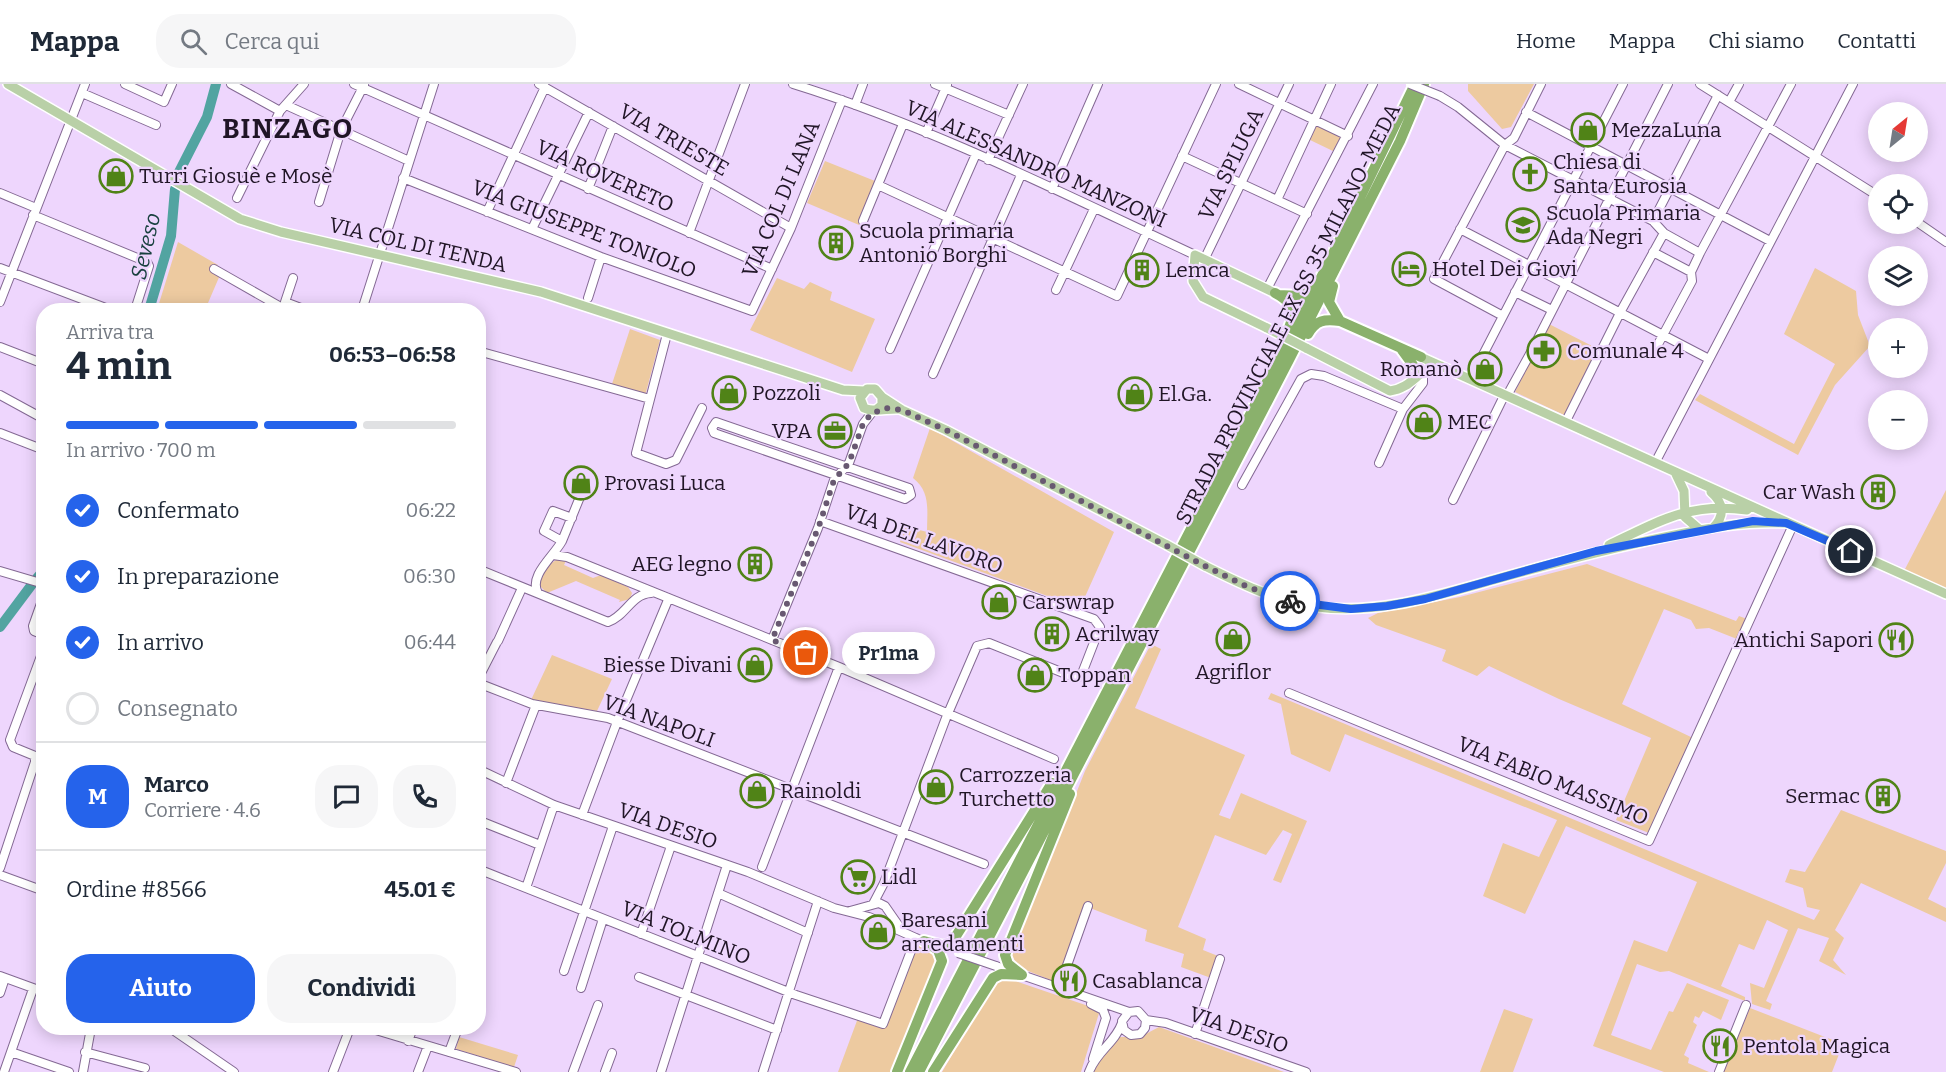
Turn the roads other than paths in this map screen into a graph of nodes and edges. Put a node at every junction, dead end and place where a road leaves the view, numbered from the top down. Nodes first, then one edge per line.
1 (8, 84) edge
2 (85, 84) edge
3 (125, 84) edge
4 (172, 84) edge
5 (231, 84) edge
6 (304, 84) edge
7 (354, 84) edge
8 (434, 84) edge
9 (746, 84) edge
10 (794, 84) edge
11 (863, 84) edge
12 (935, 84) edge
13 (1023, 84) edge
14 (1098, 84) edge
15 (1216, 84) edge
16 (1239, 84) edge
17 (1289, 84) edge
18 (1331, 84) edge
19 (1373, 84) edge
20 (1410, 84) edge
21 (1414, 84) edge
22 (1424, 84) edge
23 (1541, 84) edge
24 (1623, 84) edge
25 (1668, 84) edge
26 (1700, 84) edge
27 (1738, 84) edge
28 (1791, 84) edge
29 (1853, 84) edge
30 (364, 86) edge
31 (542, 86) edge
32 (946, 86) edge
33 (82, 93) junction
34 (1718, 95) junction
35 (842, 100) junction
36 (1729, 102) junction
37 (1280, 103) junction
38 (855, 105) junction
39 (283, 108) junction
40 (589, 112) junction
41 (1526, 112) junction
42 (1009, 115) junction
43 (425, 116) junction
44 (71, 120) junction
45 (1314, 120) junction
46 (903, 124) junction
47 (156, 125) dead end
48 (613, 126) junction
49 (1768, 127) junction
50 (341, 130) junction
51 (926, 133) junction
52 (1348, 136) junction
53 (1505, 145) junction
54 (1590, 147) junction
55 (976, 154) junction
56 (514, 155) junction
57 (1182, 156) junction
58 (1815, 156) junction
59 (988, 160) junction
60 (409, 161) junction
61 (1626, 165) junction
62 (1021, 175) junction
63 (558, 176) junction
64 (403, 178) junction
65 (1572, 180) junction
66 (708, 181) junction
67 (1241, 184) junction
68 (878, 185) junction
69 (588, 189) junction
70 (1052, 189) junction
71 (1670, 189) junction
72 (1868, 190) edge
73 (0, 193) edge
74 (237, 198) dead end
75 (1609, 199) junction
76 (1277, 200) junction
77 (319, 202) dead end
78 (1094, 208) junction
79 (35, 212) junction
80 (487, 212) junction
81 (1307, 214) junction
82 (1721, 216) junction
83 (949, 218) junction
84 (863, 221) dead end
85 (1653, 221) junction
86 (791, 228) junction
87 (1460, 229) junction
88 (532, 230) junction
89 (1928, 230) edge
90 (1146, 232) junction
91 (689, 233) junction
92 (1664, 233) junction
93 (993, 239) junction
94 (1770, 241) junction
95 (1946, 242) edge
96 (1653, 252) junction
97 (1700, 253) junction
98 (379, 254) junction
99 (1343, 254) junction
100 (601, 257) junction
101 (1200, 257) junction
102 (1328, 264) junction
103 (1529, 264) junction
104 (0, 268) edge
105 (214, 269) dead end
106 (772, 269) junction
107 (12, 272) junction
108 (1065, 272) junction
109 (1691, 272) junction
110 (293, 278) dead end
111 (1566, 283) junction
112 (1056, 290) dead end
113 (1274, 292) junction
114 (1515, 292) junction
115 (588, 298) dead end
116 (0, 302) edge
117 (93, 303) edge
118 (137, 303) edge
119 (274, 303) edge
120 (288, 303) edge
121 (364, 303) edge
122 (1552, 310) junction
123 (753, 311) joint
124 (1621, 311) junction
125 (1503, 316) junction
126 (1340, 321) junction
127 (1662, 333) junction
128 (668, 334) junction
129 (0, 347) edge
130 (1656, 348) dead end
131 (890, 349) dead end
132 (486, 353) edge
133 (1709, 359) junction
134 (1289, 360) junction
135 (1419, 360) junction
136 (36, 361) edge
137 (1276, 364) junction
138 (1443, 366) junction
139 (1425, 370) junction
140 (933, 374) dead end
141 (1471, 378) junction
142 (1400, 389) junction
143 (843, 390) junction
144 (864, 391) junction
145 (0, 395) edge
146 (1507, 395) junction
147 (882, 397) junction
148 (650, 399) junction
149 (861, 404) junction
150 (702, 408) dead end
151 (1403, 409) junction
152 (875, 410) junction
153 (902, 410) junction
154 (36, 415) edge
155 (1566, 421) junction
156 (863, 424) junction
157 (0, 433) edge
158 (36, 447) edge
159 (1378, 463) dead end
160 (1655, 463) junction
161 (847, 466) junction
162 (1675, 472) junction
163 (837, 476) junction
164 (1242, 486) dead end
165 (1707, 488) junction
166 (582, 492) dead end
167 (1453, 500) dead end
168 (1722, 508) junction
169 (1683, 512) junction
170 (1759, 512) junction
171 (572, 518) junction
172 (820, 520) junction
173 (1790, 524) junction
174 (1713, 528) junction
175 (1700, 530) junction
176 (560, 544) junction
177 (1596, 551) junction
178 (553, 555) junction
179 (567, 557) junction
180 (0, 571) edge
181 (486, 572) edge
182 (537, 577) junction
183 (36, 582) edge
184 (633, 586) junction
185 (522, 588) junction
186 (538, 593) junction
187 (652, 593) junction
188 (1946, 594) edge
189 (637, 597) junction
190 (668, 600) junction
191 (772, 640) junction
192 (486, 664) edge
193 (839, 667) junction
194 (36, 670) edge
195 (486, 684) edge
196 (1289, 693) dead end
197 (536, 705) junction
198 (947, 714) junction
199 (617, 722) junction
200 (1093, 737) junction
201 (1077, 749) junction
202 (1054, 759) dead end
203 (486, 774) edge
204 (506, 783) junction
205 (790, 790) junction
206 (554, 805) junction
207 (582, 815) junction
208 (486, 823) edge
209 (613, 826) junction
210 (901, 833) junction
211 (540, 845) junction
212 (671, 846) junction
213 (984, 864) dead end
214 (727, 865) junction
215 (762, 867) dead end
216 (486, 872) edge
217 (0, 873) edge
218 (884, 883) junction
219 (36, 888) edge
220 (526, 888) junction
221 (718, 893) junction
222 (818, 901) junction
223 (871, 906) junction
224 (1089, 906) dead end
225 (886, 909) junction
226 (585, 911) junction
227 (848, 912) junction
228 (869, 917) junction
229 (603, 919) junction
230 (880, 922) junction
231 (904, 932) junction
232 (808, 933) junction
233 (641, 934) junction
234 (921, 940) junction
235 (699, 957) junction
236 (1220, 958) dead end
237 (564, 971) dead end
238 (1022, 975) junction
239 (3, 977) edge
240 (639, 977) dead end
241 (580, 988) dead end
242 (1060, 988) junction
243 (33, 989) junction
244 (36, 990) edge
245 (0, 993) edge
246 (789, 993) junction
247 (687, 996) junction
248 (598, 1005) dead end
249 (1746, 1005) dead end
250 (1125, 1017) junction
251 (1146, 1024) junction
252 (777, 1030) junction
253 (1127, 1033) junction
254 (1195, 1034) junction
255 (90, 1035) edge
256 (180, 1035) edge
257 (347, 1035) edge
258 (390, 1035) edge
259 (410, 1035) edge
260 (455, 1035) edge
261 (1117, 1036) junction
262 (408, 1041) junction
263 (428, 1046) junction
264 (10, 1052) junction
265 (86, 1052) junction
266 (449, 1052) junction
267 (612, 1053) dead end
268 (1093, 1059) junction
269 (483, 1062) junction
270 (145, 1068) dead end
271 (230, 1071) edge
272 (4, 1072) edge
273 (69, 1072) edge
274 (83, 1072) edge
275 (333, 1072) edge
276 (418, 1072) edge
277 (480, 1072) edge
278 (516, 1072) edge
279 (573, 1072) edge
280 (605, 1072) edge
281 (661, 1072) edge
282 (763, 1072) edge
283 (897, 1072) edge
284 (910, 1072) edge
285 (918, 1072) edge
286 (933, 1072) edge
287 (1089, 1072) edge
288 (1306, 1072) edge
289 (1719, 1072) edge

1 - 44 main road, VIA COL DI TENDA
2 - 33 street
3 - 4 street
5 - 39 street
6 - 39 street
7 - 30 street, VIA ROVERETO
8 - 43 street
9 - 66 street
10 - 35 street, VIA ALESSANDRO MANZONI
11 - 38 street
12 - 32 street
13 - 42 street
14 - 70 street
15 - 57 street
16 - 37 street
17 - 37 street, VIA SPLUGA
18 - 45 street
19 - 52 street
20 - 53 street, bridge
21 - 102 highway, STRADA PROVINCIALE EX SS 35 MILANO-MEDA
22 - 99 highway, STRADA PROVINCIALE EX SS 35 MILANO-MEDA
23 - 41 street
24 - 54 street
25 - 61 street
26 - 34 street
27 - 36 street
28 - 49 street
29 - 58 street
30 - 43 street, VIA ROVERETO
30 - 50 street
31 - 40 street, VIA TRIESTE
31 - 56 street
32 - 42 street
32 - 51 street
33 - 44 street
33 - 47 street
34 - 36 street
34 - 71 street
35 - 38 street, VIA ALESSANDRO MANZONI
35 - 86 street, VIA COL DI LANA
36 - 49 street
37 - 45 street
37 - 67 street, VIA SPLUGA
38 - 46 street, VIA ALESSANDRO MANZONI
39 - 50 street
39 - 74 street
40 - 48 street, VIA TRIESTE
40 - 63 street
41 - 53 street
41 - 54 street
42 - 59 street
43 - 56 street, VIA ROVERETO
43 - 60 street
44 - 79 street
44 - 98 main road, VIA COL DI TENDA
45 - 52 street
45 - 76 street
46 - 51 street, VIA ALESSANDRO MANZONI
46 - 68 street
48 - 66 street, VIA TRIESTE
48 - 69 street
49 - 58 street
49 - 82 street
50 - 60 street
50 - 77 street
51 - 55 street, VIA ALESSANDRO MANZONI
52 - 81 street
53 - 65 street
53 - 87 street
54 - 61 street
54 - 65 street
55 - 59 street, VIA ALESSANDRO MANZONI
55 - 83 street
56 - 63 street, VIA ROVERETO
56 - 80 street
57 - 67 street
57 - 90 street
58 - 72 street
58 - 94 street
59 - 62 street, VIA ALESSANDRO MANZONI
60 - 64 street
61 - 71 street
61 - 75 street
62 - 70 street, VIA ALESSANDRO MANZONI
62 - 93 street
63 - 69 street, VIA ROVERETO
63 - 88 street
64 - 80 street, VIA GIUSEPPE TONIOLO
64 - 98 street
65 - 75 street
65 - 103 street
66 - 86 street, VIA TRIESTE
66 - 91 street
67 - 76 street
67 - 101 street, VIA SPLUGA
68 - 83 street
68 - 84 street
69 - 91 street, VIA ROVERETO
70 - 78 street, VIA ALESSANDRO MANZONI
71 - 82 street
71 - 85 street
73 - 79 street
75 - 85 street
75 - 111 street
76 - 81 street
78 - 90 street, VIA ALESSANDRO MANZONI
78 - 108 street
79 - 107 street
79 - 118 street
80 - 88 street, VIA GIUSEPPE TONIOLO
81 - 113 street
82 - 94 street
82 - 97 street
83 - 93 street
83 - 131 street
85 - 92 street
86 - 106 street, VIA COL DI LANA
87 - 103 street
87 - 125 street
88 - 100 street, VIA GIUSEPPE TONIOLO
89 - 95 street
90 - 101 street, VIA ALESSANDRO MANZONI
90 - 108 street
91 - 106 street, VIA ROVERETO
92 - 96 street
92 - 97 street
93 - 108 street
93 - 140 street
94 - 133 street
96 - 109 street
96 - 124 street
97 - 109 street
98 - 121 street
98 - 128 main road, VIA COL DI TENDA
99 - 126 highway
99 - 134 highway, STRADA PROVINCIALE EX SS 35 MILANO-MEDA
100 - 115 street
100 - 123 street, VIA GIUSEPPE TONIOLO
101 - 113 main road, VIA ALESSANDRO MANZONI
101 - 142 main road, bridge
102 - 113 highway
102 - 137 highway, STRADA PROVINCIALE EX SS 35 MILANO-MEDA
103 - 111 street
103 - 114 street
104 - 107 street
105 - 119 street
106 - 123 street, VIA COL DI LANA
107 - 116 street
107 - 117 street
108 - 112 street
109 - 127 street
110 - 120 street
111 - 122 street
111 - 124 street
113 - 137 highway
114 - 122 street
114 - 125 street
122 - 146 street
124 - 127 street
124 - 155 street
125 - 141 street
126 - 134 highway
126 - 135 highway
127 - 130 street
127 - 133 street
128 - 143 main road, VIA COL DI TENDA
128 - 148 street
129 - 136 street
132 - 148 street
133 - 160 street
134 - 200 highway, STRADA PROVINCIALE EX SS 35 MILANO-MEDA
135 - 138 main road
135 - 139 main road
135 - 142 main road
137 - 201 highway, STRADA PROVINCIALE EX SS 35 MILANO-MEDA
138 - 139 main road
138 - 141 main road
139 - 142 main road
139 - 151 street
141 - 146 main road
143 - 144 main road, VIA COL DI TENDA
143 - 149 main road, VIA COL DI TENDA
144 - 147 main road, VIA COL DI TENDA
144 - 149 main road
145 - 154 street
146 - 155 main road
146 - 167 street
147 - 152 main road
147 - 153 main road, VIA COL DI TENDA
148 - 150 street
149 - 152 main road, VIA COL DI TENDA
149 - 156 street
151 - 159 street
151 - 164 street
152 - 153 main road, VIA COL DI TENDA
152 - 156 street
153 - 177 main road, VIA COL DI TENDA, bridge
155 - 160 main road
156 - 161 street
157 - 158 street
160 - 162 main road
161 - 163 street
161 - 163 street
161 - 163 street
162 - 165 main road
162 - 169 main road
163 - 172 street
165 - 168 main road
165 - 170 main road
166 - 171 street
168 - 169 main road, VIA COL DI TENDA
168 - 170 main road, VIA COL DI TENDA
168 - 174 main road
169 - 175 main road
169 - 177 main road, VIA COL DI TENDA
170 - 173 main road
171 - 176 street
171 - 176 street
172 - 191 street, VIA DEL LAVORO
172 - 198 street, VIA DEL LAVORO
173 - 174 main road, VIA COL DI TENDA
173 - 188 main road
173 - 196 street, VIA FABIO MASSIMO
174 - 175 main road, VIA COL DI TENDA
175 - 177 main road, VIA COL DI TENDA
176 - 178 street
176 - 179 street
178 - 179 street
178 - 182 street
179 - 184 street
180 - 183 street
181 - 185 street
182 - 185 street
182 - 186 street
184 - 187 street
184 - 189 street
185 - 186 street
185 - 192 street
186 - 189 street
187 - 189 street
187 - 190 street
190 - 191 street
190 - 199 street
191 - 193 street
193 - 198 street
193 - 205 street
194 - 217 street
195 - 197 street, VIA NAPOLI
197 - 199 street, VIA NAPOLI
197 - 204 street
198 - 202 street
198 - 210 street
199 - 205 street, VIA NAPOLI
199 - 207 street
200 - 238 highway
200 - 285 highway, STRADA PROVINCIALE EX SS 35 MILANO-MEDA
201 - 234 highway
201 - 284 highway, STRADA PROVINCIALE EX SS 35 MILANO-MEDA
203 - 204 street, VIA DESIO
204 - 206 street, VIA DESIO
205 - 210 street, VIA NAPOLI
205 - 215 street
206 - 207 street, VIA DESIO
206 - 211 street
207 - 209 street, VIA DESIO
208 - 211 street
209 - 212 street, VIA DESIO
209 - 226 street
210 - 213 street, VIA NAPOLI
210 - 218 street
211 - 220 street
212 - 214 street, VIA DESIO
212 - 233 street
214 - 221 street
214 - 222 street, VIA DESIO
216 - 220 street, VIA TOLMINO
217 - 219 street
218 - 223 street
218 - 225 street
220 - 226 street, VIA TOLMINO
221 - 232 street
221 - 235 street
222 - 227 street, VIA DESIO
222 - 232 street
223 - 225 street
223 - 227 street
223 - 228 street
224 - 242 street
225 - 230 street
225 - 231 street
226 - 229 street, VIA TOLMINO
226 - 237 street
227 - 228 street, VIA DESIO
228 - 230 street
229 - 233 street, VIA TOLMINO
229 - 241 street
230 - 231 street
231 - 234 street
232 - 246 street
233 - 235 street, VIA TOLMINO
234 - 238 street, bridge
234 - 246 street, VIA TOLMINO
234 - 283 highway
235 - 246 street, VIA TOLMINO
235 - 247 street
236 - 254 street
238 - 242 street
238 - 286 highway
239 - 243 street
239 - 245 street
240 - 247 street
242 - 250 street
242 - 268 street
243 - 244 street
243 - 264 street
246 - 252 street
247 - 252 street
247 - 281 street
248 - 279 street
249 - 289 street
250 - 251 street
250 - 253 street
250 - 261 street
251 - 253 street
251 - 254 street, VIA DESIO
252 - 282 street
253 - 261 street
254 - 288 street, VIA DESIO
255 - 265 street
256 - 271 street
257 - 275 street
258 - 262 street
259 - 262 street
260 - 266 street
261 - 268 street
262 - 263 street
263 - 266 street
263 - 276 street
264 - 272 street
264 - 273 street
265 - 270 street
265 - 274 street
266 - 269 street
267 - 280 street
268 - 287 street
269 - 277 street
269 - 278 street

